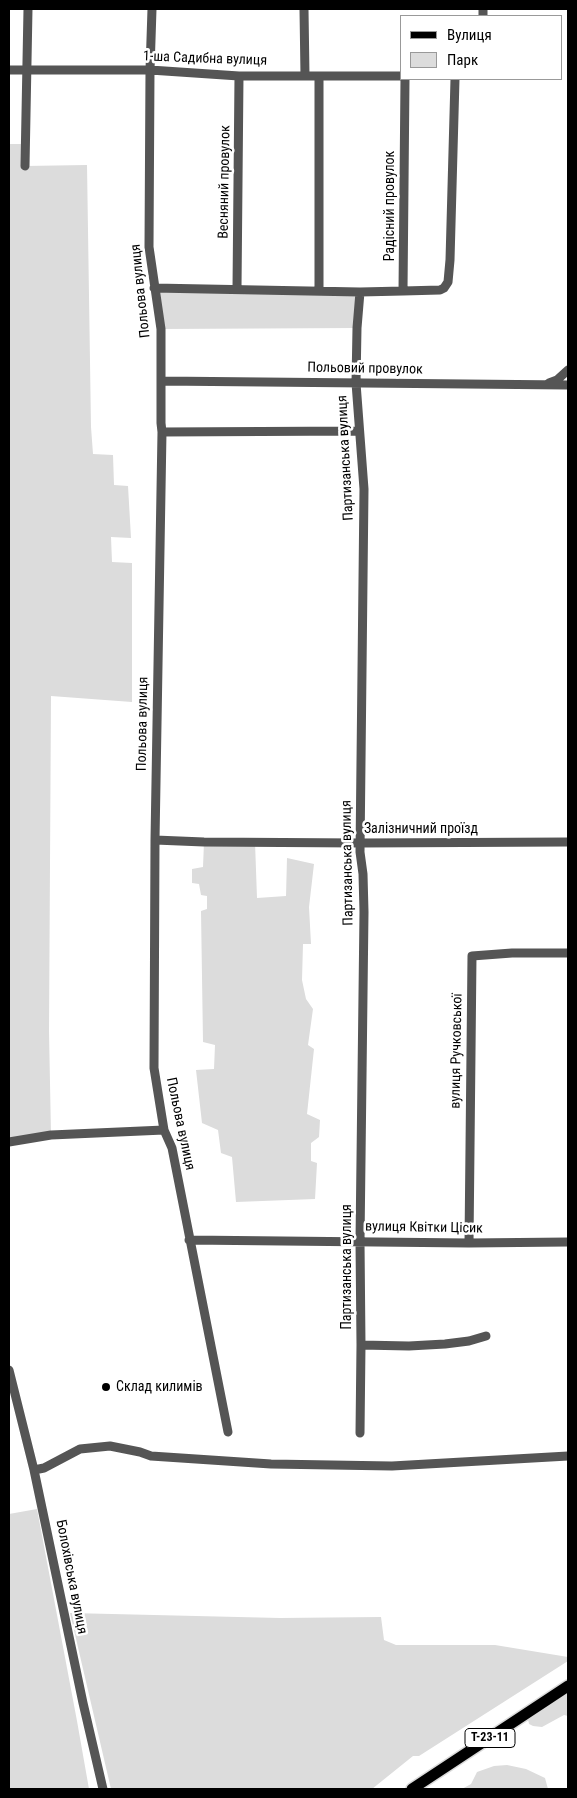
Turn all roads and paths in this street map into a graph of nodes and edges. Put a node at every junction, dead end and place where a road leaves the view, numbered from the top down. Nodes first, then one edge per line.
1 (28, 9) edge
2 (152, 9) edge
3 (304, 9) edge
4 (9, 70) edge
5 (27, 70) junction
6 (150, 70) junction
7 (240, 76) junction
8 (305, 76) junction
9 (319, 76) junction
10 (400, 76) edge
11 (405, 80) edge
12 (456, 80) edge
13 (25, 166) dead end
14 (154, 288) junction
15 (237, 288) junction
16 (319, 290) junction
17 (403, 291) junction
18 (360, 292) junction
19 (568, 370) edge
20 (162, 381) junction
21 (356, 383) junction
22 (546, 384) junction
23 (568, 385) edge
24 (359, 431) junction
25 (162, 432) junction
26 (155, 840) junction
27 (568, 842) edge
28 (360, 844) junction
29 (568, 953) edge
30 (164, 1130) junction
31 (9, 1142) edge
32 (189, 1240) junction
33 (360, 1241) junction
34 (568, 1242) edge
35 (468, 1243) junction
36 (486, 1336) dead end
37 (361, 1345) junction
38 (9, 1370) edge
39 (228, 1432) dead end
40 (360, 1433) dead end
41 (568, 1456) edge
42 (34, 1470) junction
43 (568, 1686) edge
44 (445, 1767) junction
45 (103, 1789) edge
46 (412, 1789) edge
47 (427, 1789) edge

1 - 5 street
2 - 6 street, Польова вулиця
3 - 8 street
4 - 5 street, 1-ша Садибна вулиця
5 - 6 street, 1-ша Садибна вулиця
5 - 13 street
6 - 7 street, 1-ша Садибна вулиця
6 - 14 street, Польова вулиця
7 - 8 street, 1-ша Садибна вулиця
7 - 15 street, Весняний провулок
8 - 9 street, 1-ша Садибна вулиця
9 - 10 street, 1-ша Садибна вулиця
9 - 16 street
11 - 17 street, Радісний провулок
12 - 17 street
14 - 15 street
14 - 20 street, Польова вулиця
15 - 16 street
16 - 18 street
17 - 18 street
18 - 21 street, Партизанська вулиця
19 - 22 street
20 - 21 street, Польовий провулок
20 - 25 street, Польова вулиця
21 - 22 street, Польовий провулок
21 - 24 street, Партизанська вулиця
22 - 23 street, Польовий провулок
24 - 25 street
24 - 28 street, Партизанська вулиця
25 - 26 street, Польова вулиця
26 - 28 street, Залізничний проїзд
26 - 30 street, Польова вулиця
27 - 28 street, Залізничний проїзд
28 - 33 street, Партизанська вулиця
29 - 35 street, вулиця Ручковської
30 - 31 street
30 - 32 street, Польова вулиця
32 - 33 street, вулиця Квітки Цісик
32 - 39 street, Польова вулиця
33 - 35 street, вулиця Квітки Цісик
33 - 37 street, Партизанська вулиця
34 - 35 street, вулиця Квітки Цісик
36 - 37 street
37 - 40 street, Партизанська вулиця
38 - 42 street, Болохівська вулиця
41 - 42 street
42 - 45 street, Болохівська вулиця
43 - 44 main road, Т-23-11
44 - 46 main road, Т-23-11
44 - 47 main road

